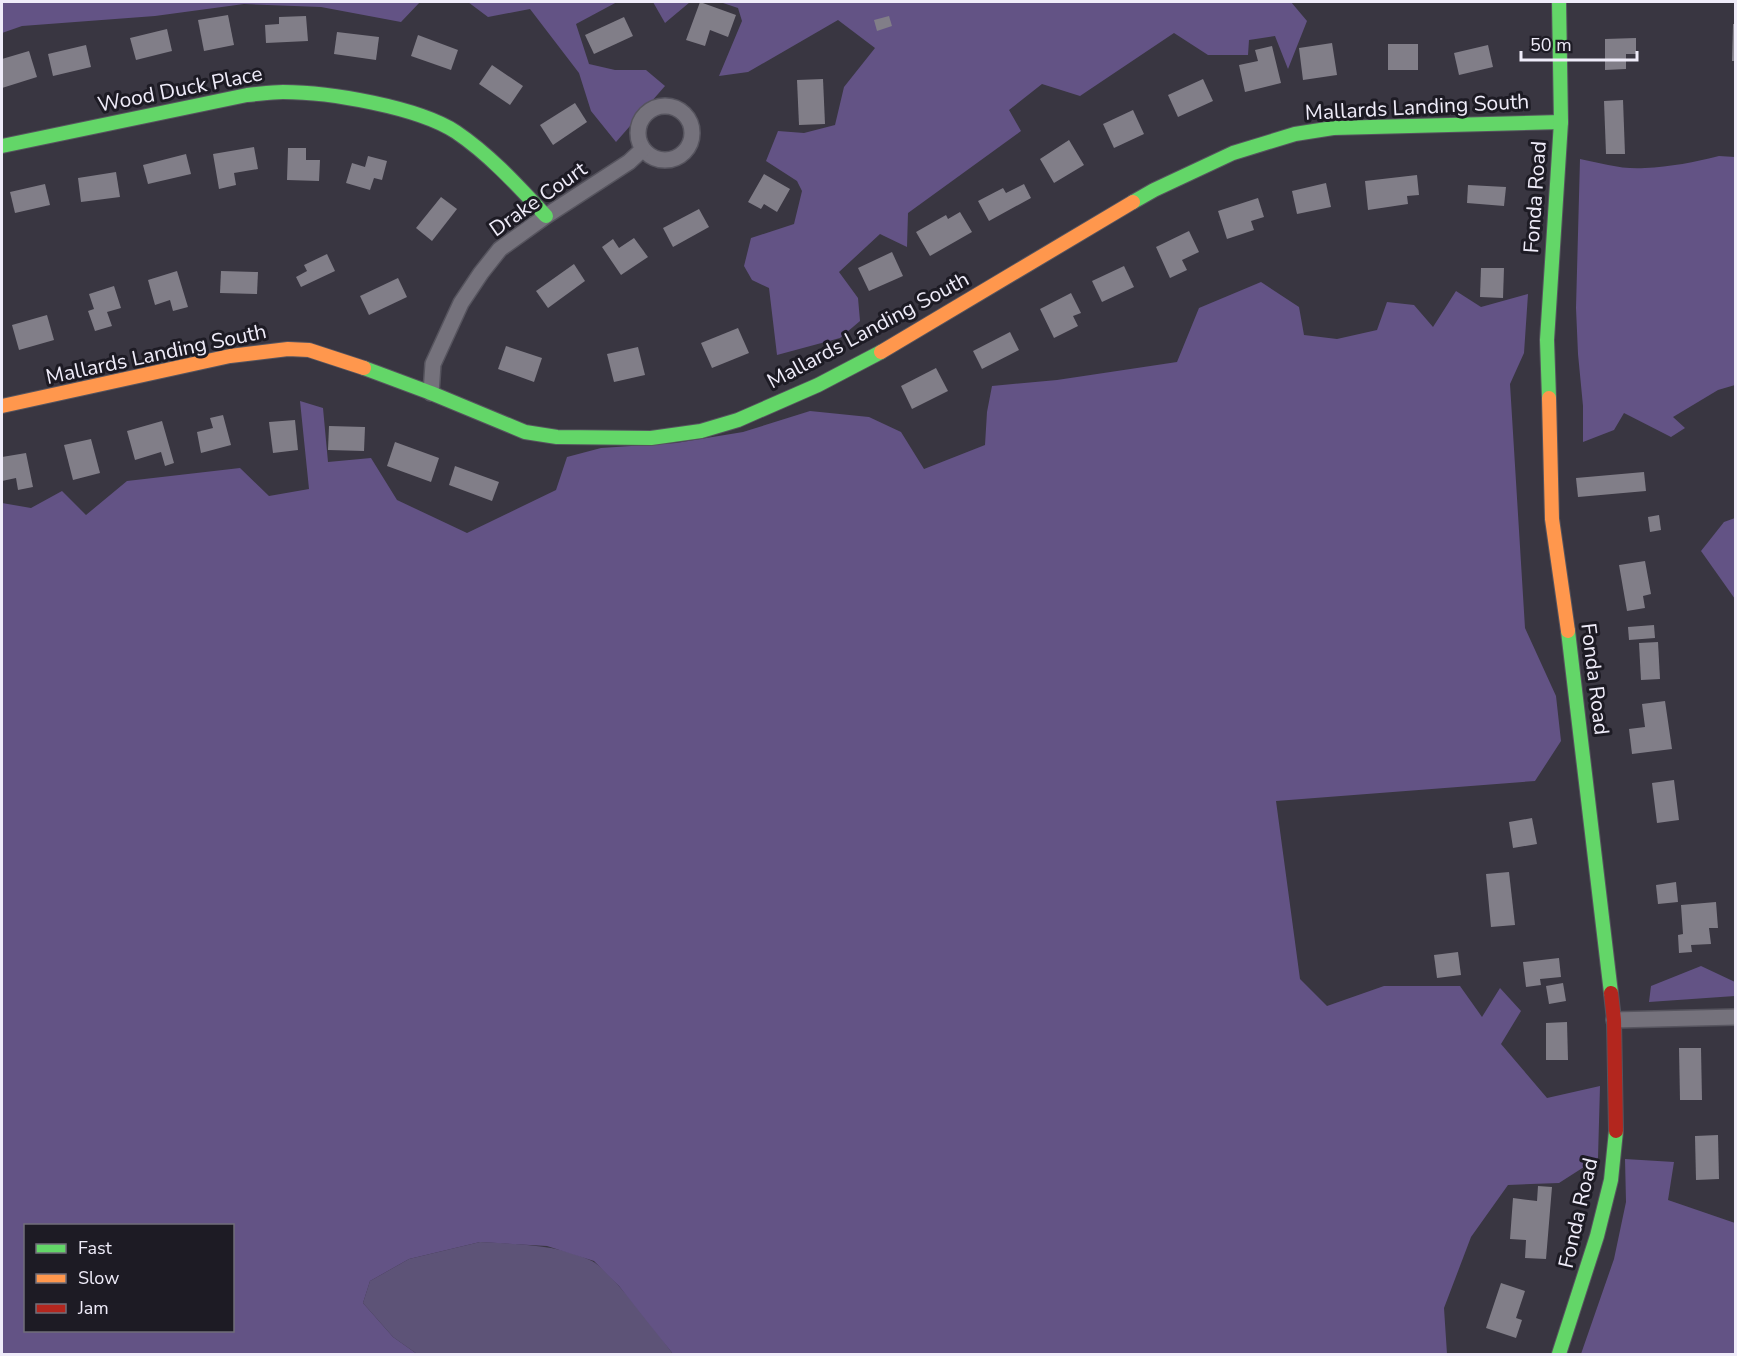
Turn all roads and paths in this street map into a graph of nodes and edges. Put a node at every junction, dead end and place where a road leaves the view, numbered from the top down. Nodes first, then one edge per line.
1 (1559, 2) edge
2 (1561, 122) junction
3 (2, 146) edge
4 (643, 149) dead end
5 (546, 216) junction
6 (431, 393) junction
7 (2, 406) edge
8 (1736, 1017) edge
9 (1614, 1020) junction
10 (1559, 1354) edge

1 - 2 street, Fonda Road
2 - 6 street, Mallards Landing South
2 - 9 street, Fonda Road
3 - 5 street, Wood Duck Place
4 - 5 street, Drake Court
5 - 6 street, Drake Court
6 - 7 street, Mallards Landing South
8 - 9 street
9 - 10 street, Fonda Road

